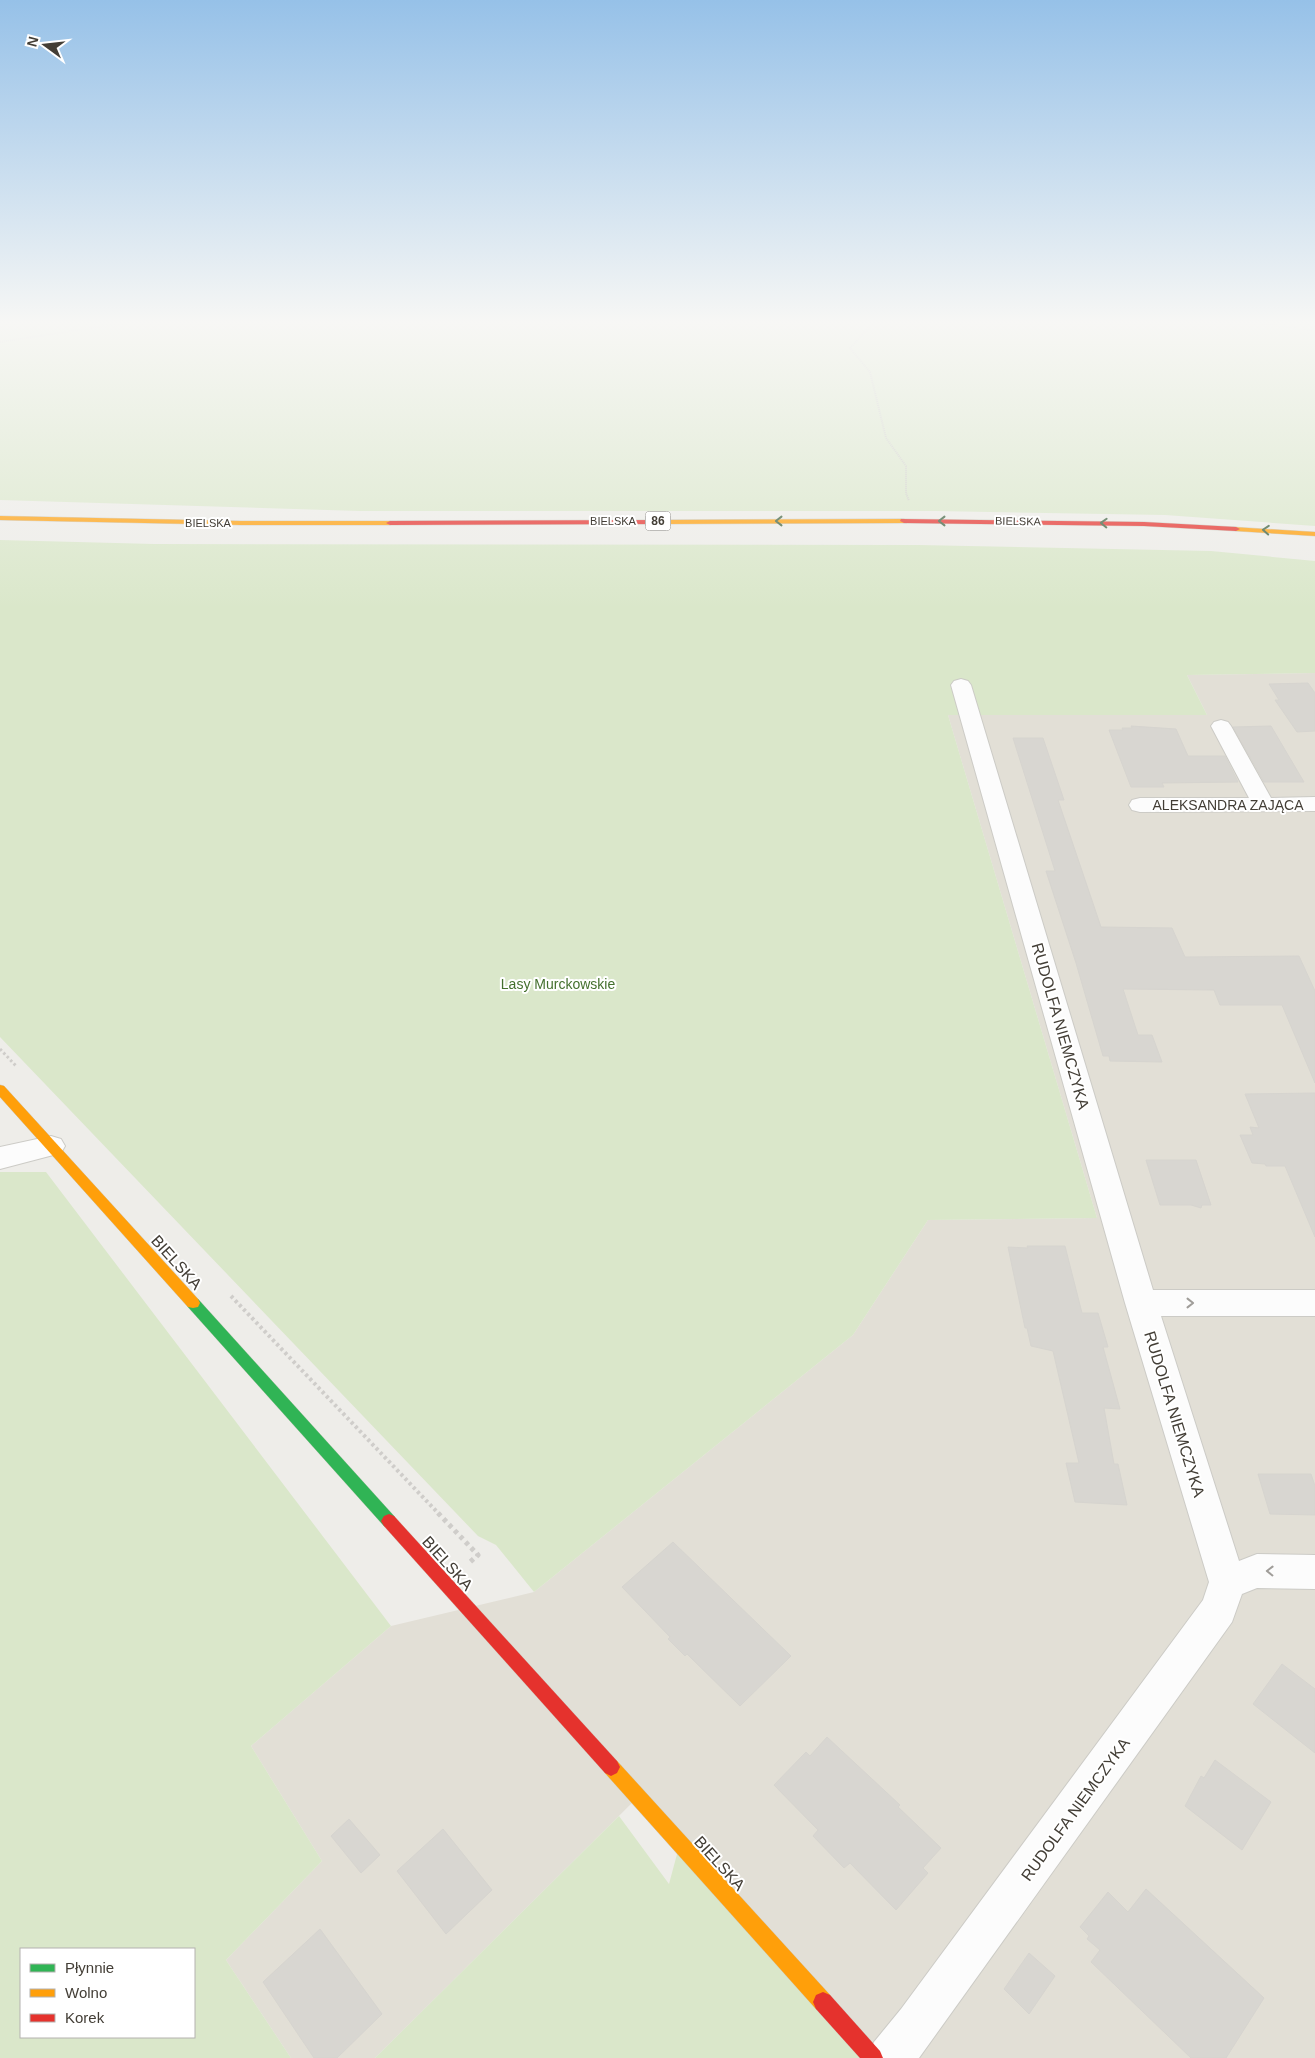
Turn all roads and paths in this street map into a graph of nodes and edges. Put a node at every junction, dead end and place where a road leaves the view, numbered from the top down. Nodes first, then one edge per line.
1 (881, 417) edge
2 (0, 518) edge
3 (915, 521) junction
4 (1315, 534) edge
5 (961, 685) dead end
6 (1220, 726) dead end
7 (1263, 804) junction
8 (1315, 804) edge
9 (1140, 805) dead end
10 (0, 1049) edge
11 (20, 1071) dead end
12 (0, 1089) edge
13 (51, 1146) junction
14 (0, 1158) edge
15 (224, 1289) dead end
16 (1141, 1303) junction
17 (1315, 1303) edge
18 (470, 1562) dead end
19 (1315, 1572) edge
20 (1227, 1582) junction
21 (873, 2058) edge
22 (890, 2058) edge

1 - 3 path
3 -> 2 main road, BIELSKA / 86
4 -> 3 main road, BIELSKA / 86
5 - 16 street, RUDOLFA NIEMCZYKA
6 - 7 street
7 - 8 street, ALEKSANDRA ZAJĄCA
7 - 9 street, ALEKSANDRA ZAJĄCA
10 - 11 path
12 - 13 main road, BIELSKA
13 - 14 street
13 - 21 main road, BIELSKA
15 - 18 path
16 -> 17 street
16 - 20 street, RUDOLFA NIEMCZYKA
19 -> 20 street
20 - 22 street, RUDOLFA NIEMCZYKA

